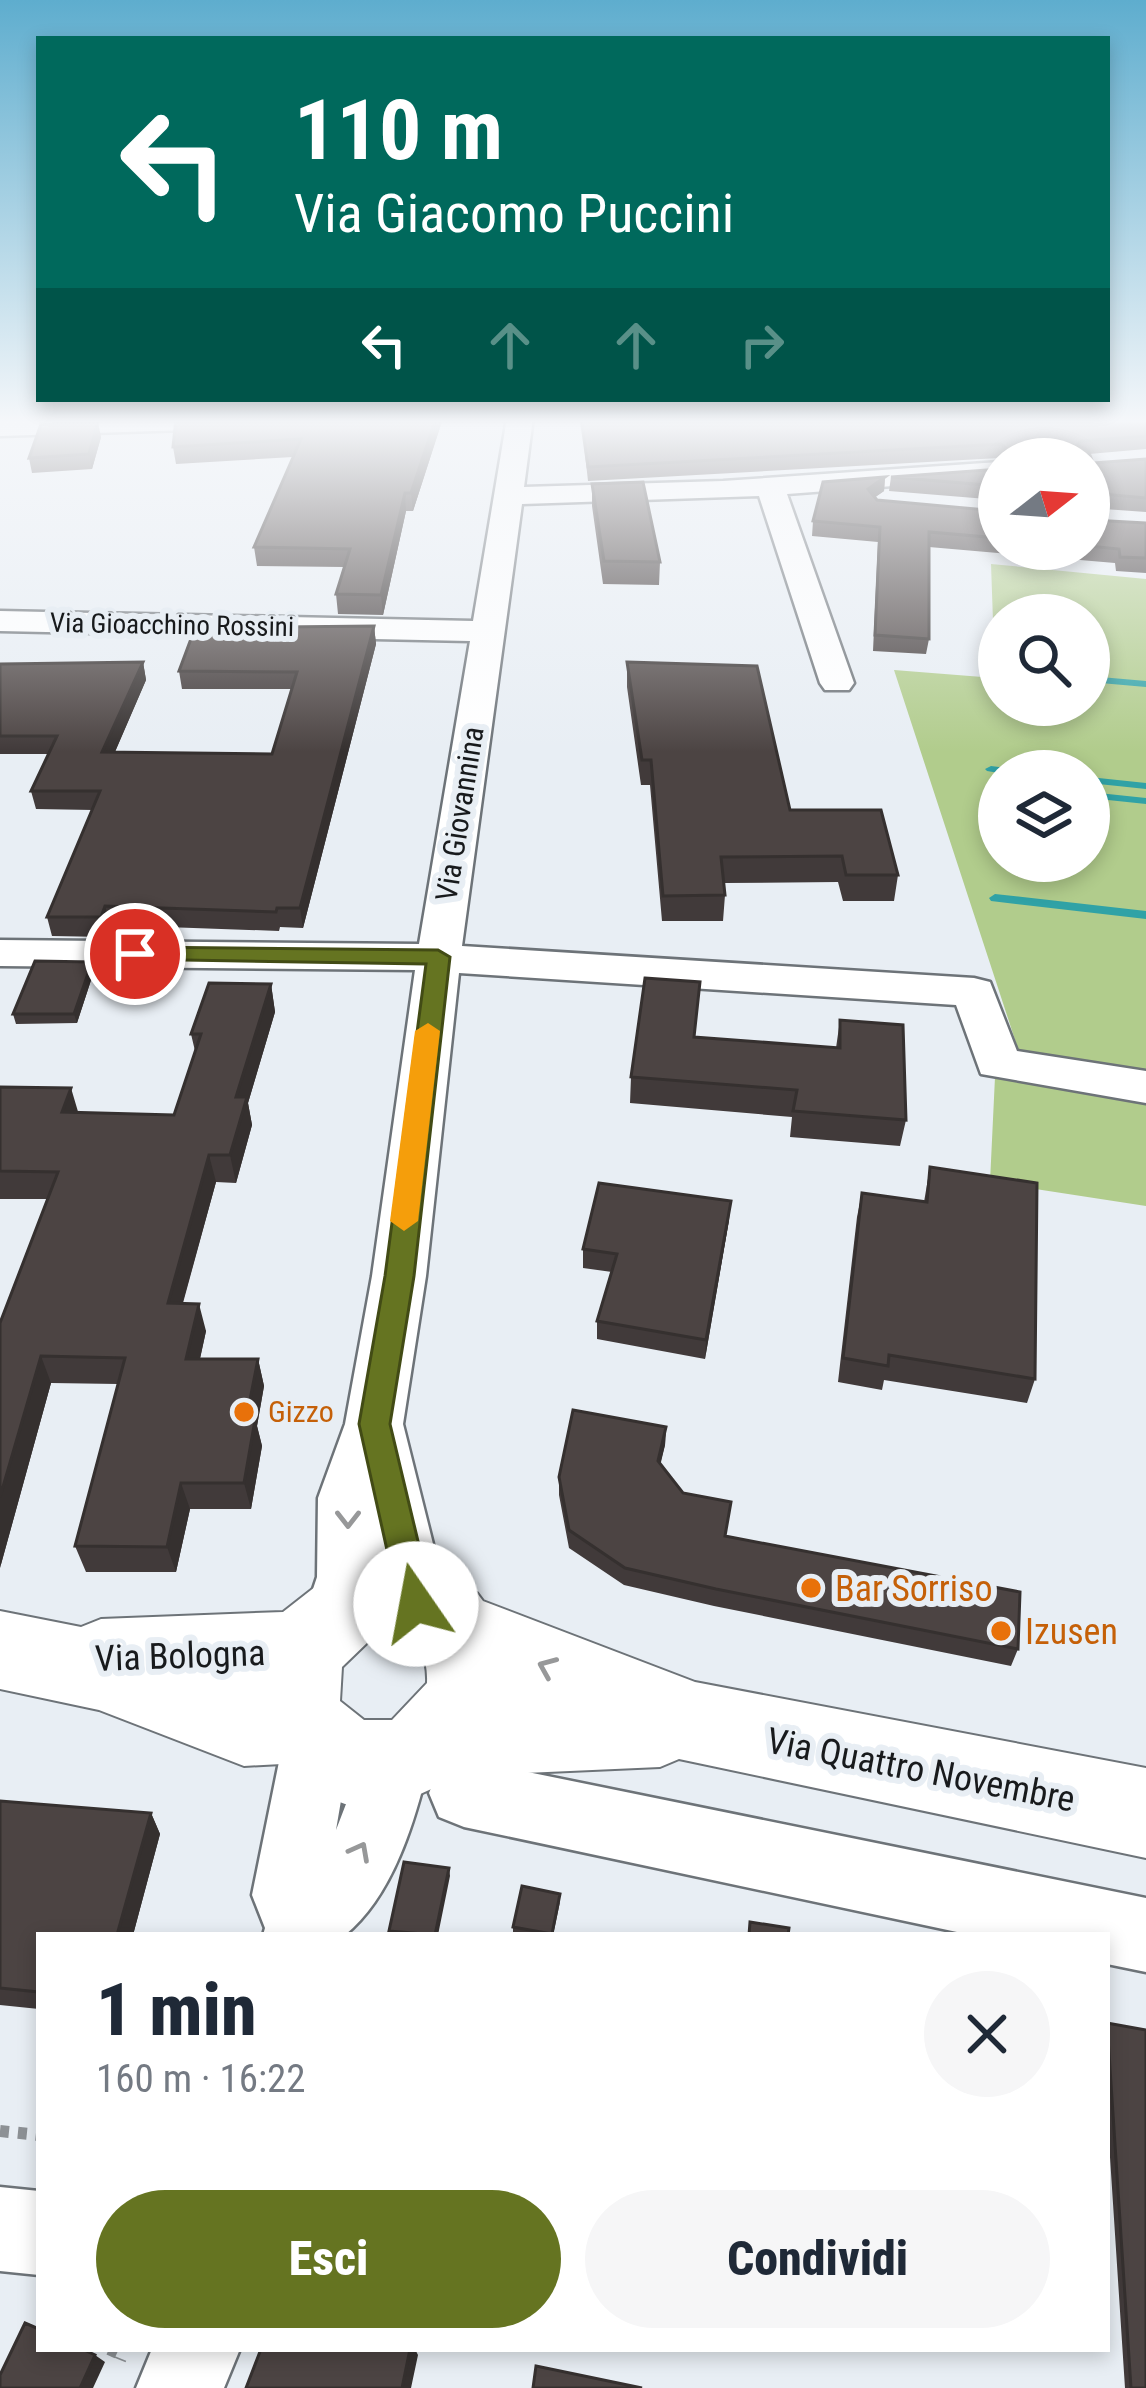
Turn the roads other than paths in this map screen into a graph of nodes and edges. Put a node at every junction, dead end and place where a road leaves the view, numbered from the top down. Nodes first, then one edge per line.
1 (503, 529) edge
2 (793, 529) edge
3 (0, 621) edge
4 (488, 631) junction
5 (837, 683) dead end
6 (0, 953) edge
7 (438, 957) junction
8 (1146, 1087) edge
9 (374, 1424) junction
10 (28, 1654) edge
11 (382, 1695) junction
12 (1146, 1813) edge
13 (301, 1930) edge
14 (1146, 1935) edge
15 (0, 2229) edge
16 (36, 2233) edge
17 (195, 2352) edge
18 (180, 2388) edge

1 - 4 street, Via Giovannina
2 - 5 street
3 - 4 street, Via Gioacchino Rossini
4 - 7 street, Via Giovannina
6 - 7 street
7 - 8 street
7 - 9 street, Via Giovannina
9 - 11 street, Via Giovannina
9 -> 11 street, Via Giovannina
10 - 11 main road, Via Bologna
11 - 12 main road, Via Quattro Novembre
11 - 13 street
11 - 14 street
15 - 16 street
17 - 18 street

